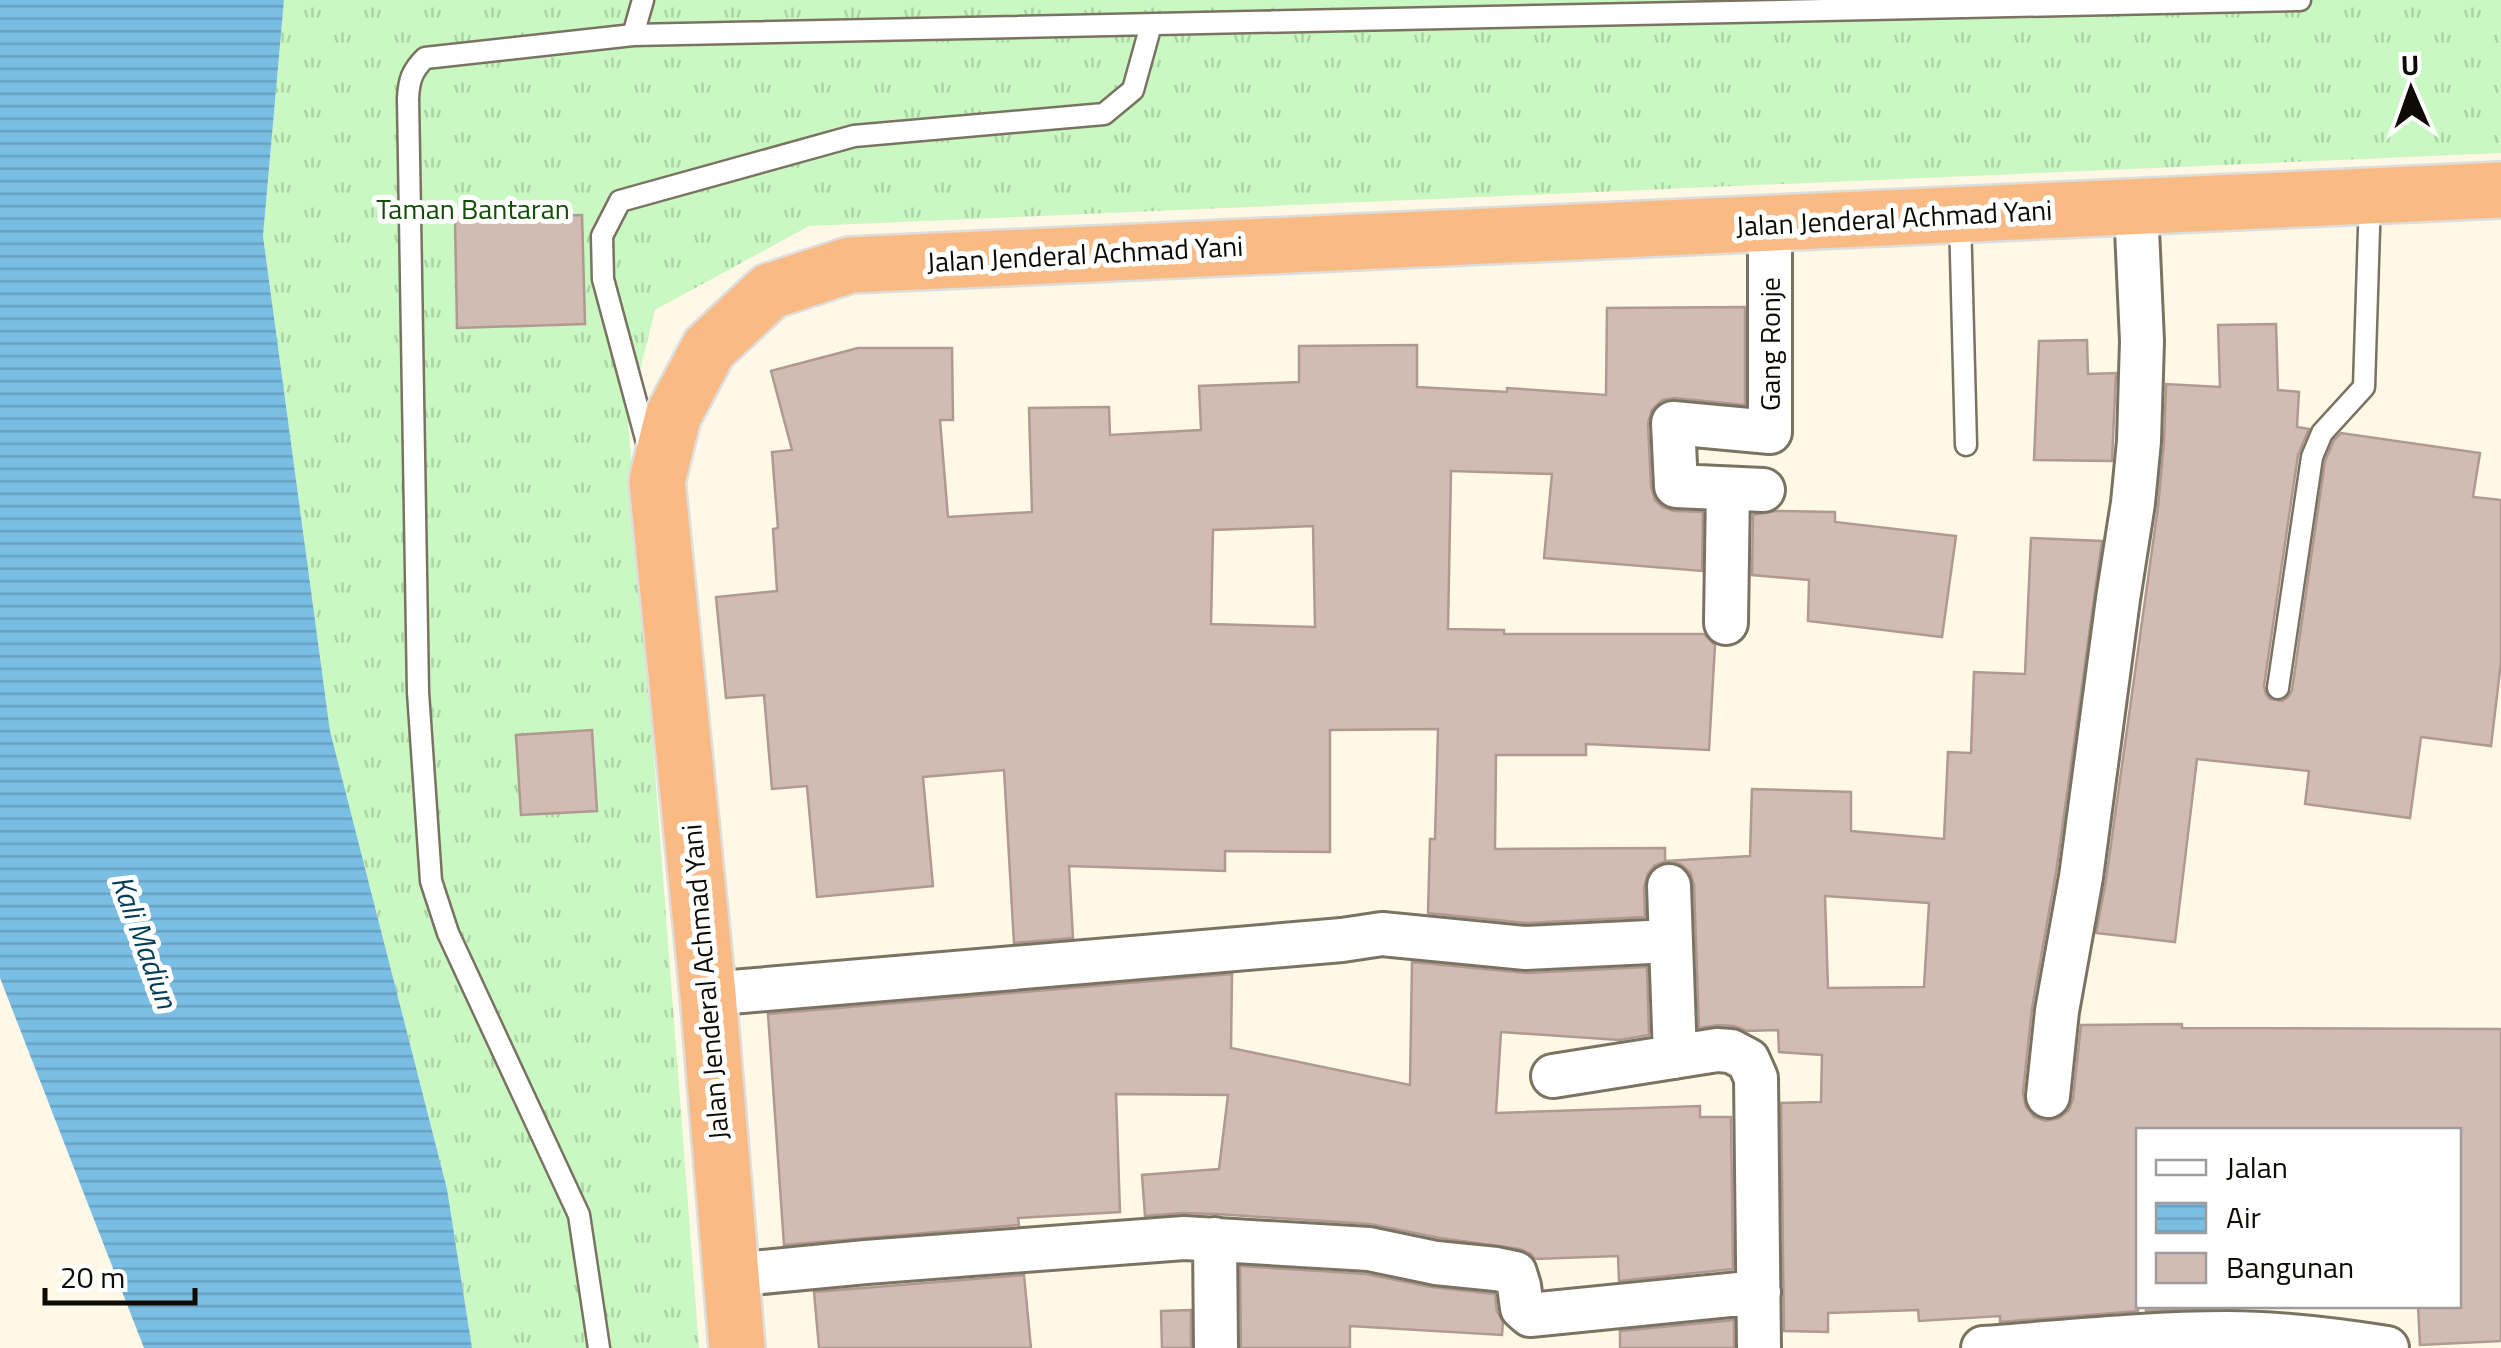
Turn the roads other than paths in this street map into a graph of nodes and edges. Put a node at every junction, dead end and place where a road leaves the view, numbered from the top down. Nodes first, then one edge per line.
1 (643, 0) edge
2 (2300, 0) edge
3 (2105, 2) edge
4 (1151, 24) junction
5 (633, 35) junction
6 (2501, 190) edge
7 (2370, 196) junction
8 (2136, 207) junction
9 (1960, 215) junction
10 (1770, 223) junction
11 (1966, 445) dead end
12 (657, 481) junction
13 (1726, 623) dead end
14 (2278, 688) dead end
15 (1668, 886) dead end
16 (1670, 941) junction
17 (708, 994) junction
18 (1674, 1057) junction
19 (1553, 1076) dead end
20 (2048, 1096) dead end
21 (1215, 1239) junction
22 (730, 1274) junction
23 (1759, 1292) junction
24 (2232, 1340) edge
25 (600, 1348) edge
26 (737, 1348) edge
27 (1216, 1348) edge
28 (1760, 1348) edge
29 (1983, 1348) edge
30 (2387, 1348) edge

1 - 5 lane
2 - 3 lane
3 - 4 lane
4 - 5 lane
4 - 12 lane
5 - 25 lane
6 - 7 highway, Jalan Jenderal Achmad Yani
7 - 8 highway, Jalan Jenderal Achmad Yani
7 - 14 lane
8 - 9 highway, Jalan Jenderal Achmad Yani
8 - 20 street
9 - 10 highway, Jalan Jenderal Achmad Yani
9 - 11 lane
10 - 12 highway, Jalan Jenderal Achmad Yani
10 - 13 street, Gang Ronje
12 - 17 highway, Jalan Jenderal Achmad Yani
15 - 16 street
16 - 17 street
16 - 18 street
17 - 22 highway, Jalan Jenderal Achmad Yani
18 - 19 street
18 - 23 street
21 - 22 street
21 - 23 street
21 - 27 street
22 - 26 highway, Jalan Jenderal Achmad Yani
23 - 28 street
24 - 29 street
24 - 30 street

